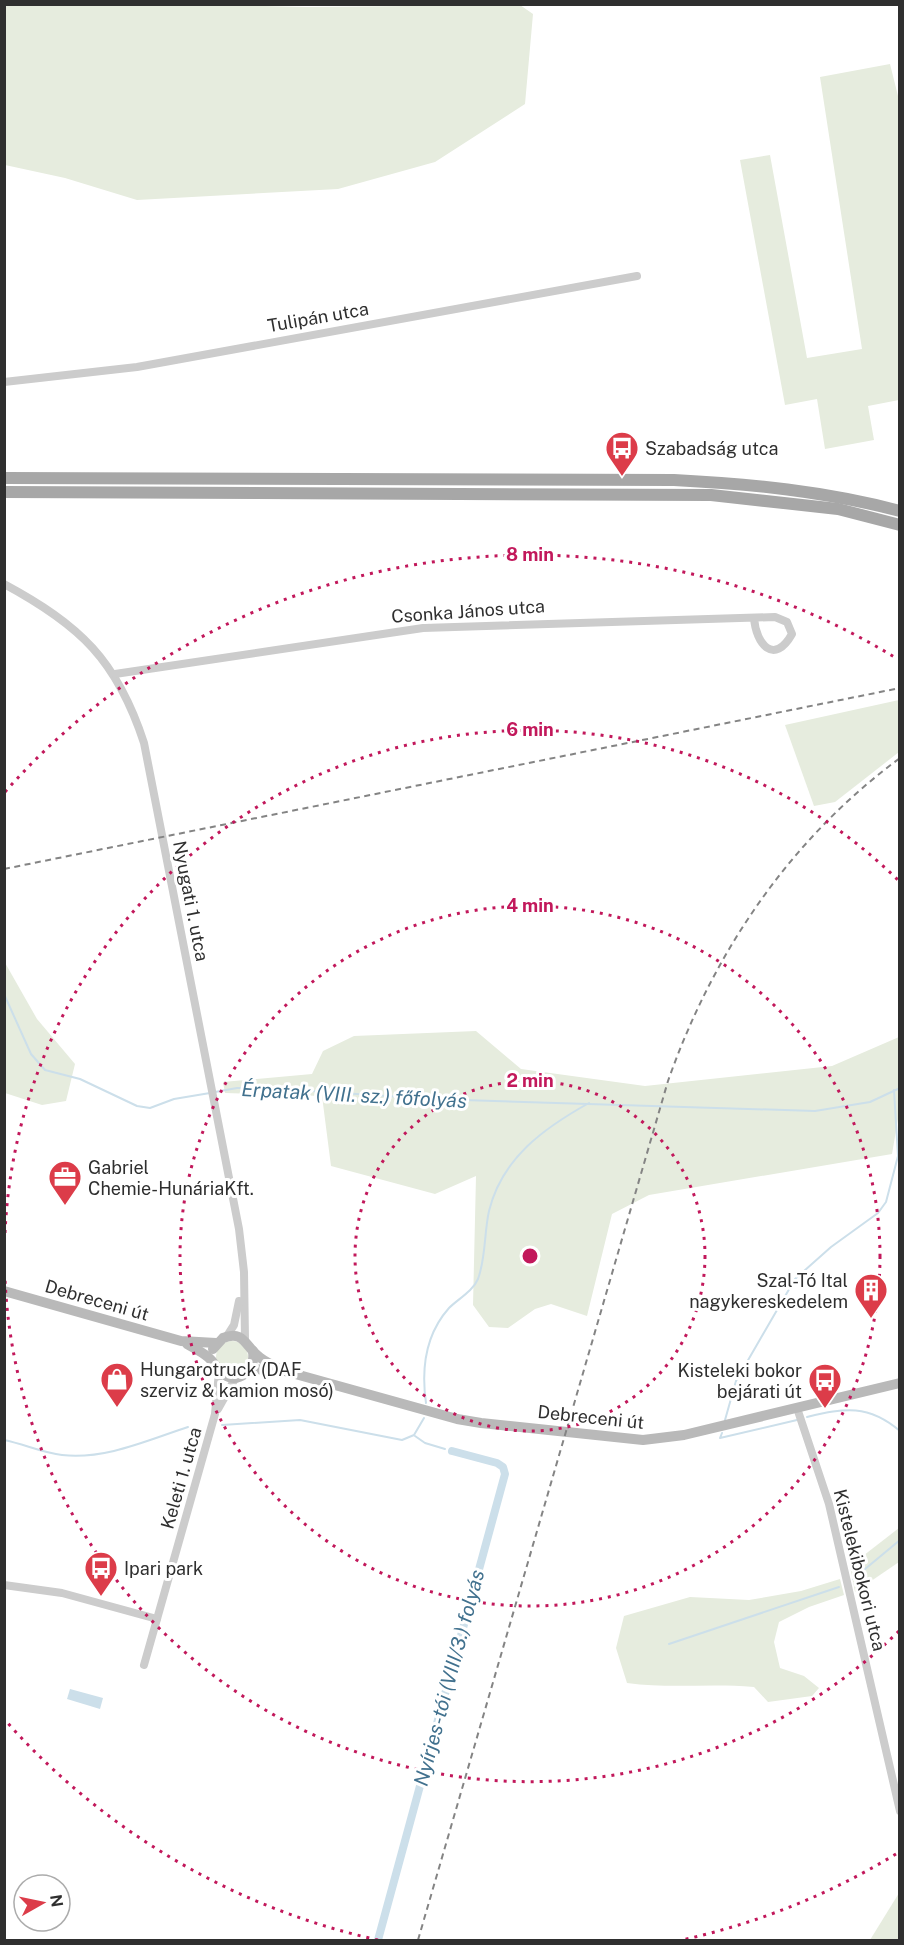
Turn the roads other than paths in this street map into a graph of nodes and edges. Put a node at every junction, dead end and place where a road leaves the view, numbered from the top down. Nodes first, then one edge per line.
1 (637, 276) dead end
2 (4, 382) edge
3 (4, 478) edge
4 (4, 492) edge
5 (900, 511) edge
6 (900, 525) edge
7 (4, 584) edge
8 (754, 618) junction
9 (115, 674) junction
10 (243, 1280) junction
11 (4, 1291) edge
12 (228, 1336) junction
13 (244, 1339) junction
14 (181, 1341) junction
15 (216, 1343) junction
16 (253, 1351) junction
17 (212, 1361) junction
18 (249, 1369) junction
19 (281, 1370) junction
20 (219, 1372) junction
21 (236, 1377) junction
22 (900, 1383) edge
23 (797, 1408) junction
24 (215, 1414) junction
25 (4, 1585) edge
26 (158, 1619) junction
27 (144, 1665) dead end
28 (900, 1811) edge

1 - 2 street, Tulipán utca
3 - 5 main road
4 - 6 main road
7 - 9 street, Nyugati 1. utca
8 - 8 street, Csonka János utca
8 - 9 street, Csonka János utca
9 - 10 street, Nyugati 1. utca
10 - 12 street, Nyugati 1. utca
10 - 13 street, Nyugati 1. utca
11 - 14 street, Debreceni út
12 - 13 street
12 - 15 street
13 - 16 street
14 - 15 street
14 - 17 street
15 - 17 street
16 - 18 street
16 - 19 street
17 - 20 street
18 - 19 street
18 - 21 street
19 - 23 street, Debreceni út
20 - 21 street
20 - 24 street
21 - 24 street
22 - 23 street, Debreceni út
23 - 28 street, Kistelekibokori utca
24 - 26 street, Keleti 1. utca
25 - 26 street
26 - 27 street, Keleti 1. utca

